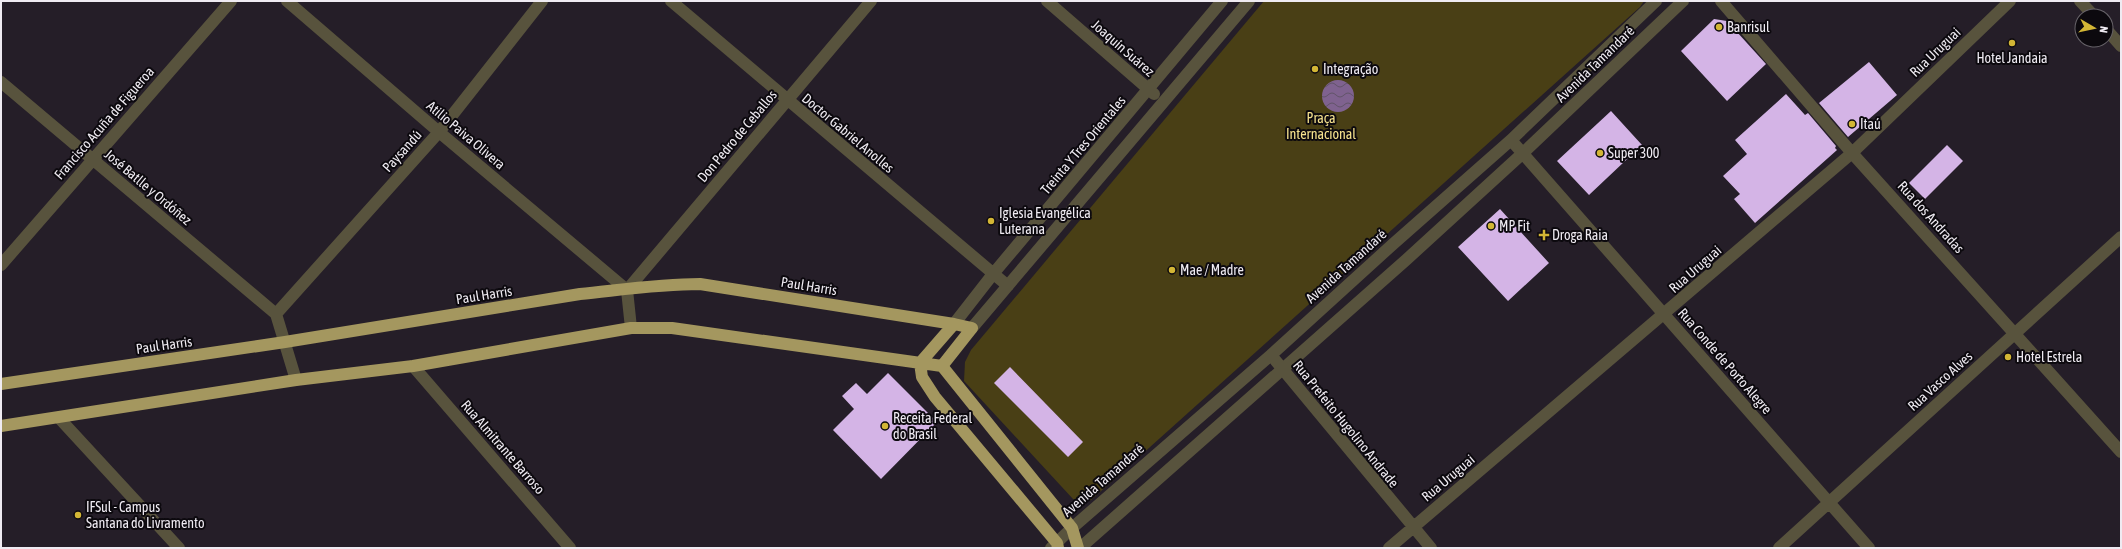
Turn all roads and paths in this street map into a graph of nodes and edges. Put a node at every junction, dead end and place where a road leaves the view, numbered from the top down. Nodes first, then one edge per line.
1 (230, 1) edge
2 (287, 1) edge
3 (542, 1) edge
4 (671, 1) edge
5 (871, 1) edge
6 (1047, 1) edge
7 (1222, 1) edge
8 (1248, 1) edge
9 (1656, 1) edge
10 (1683, 1) edge
11 (1721, 1) edge
12 (2010, 1) edge
13 (2114, 38) edge
14 (2121, 46) edge
15 (1, 82) edge
16 (1149, 90) junction
17 (786, 100) junction
18 (1162, 102) junction
19 (439, 132) junction
20 (1511, 140) junction
21 (1522, 153) junction
22 (1852, 153) junction
23 (92, 160) junction
24 (2121, 237) edge
25 (1, 265) edge
26 (993, 274) junction
27 (1008, 286) junction
28 (627, 290) junction
29 (276, 314) junction
30 (1664, 315) junction
31 (954, 324) junction
32 (631, 328) junction
33 (972, 328) junction
34 (2016, 333) junction
35 (285, 342) junction
36 (1271, 355) junction
37 (920, 363) junction
38 (412, 366) junction
39 (942, 366) junction
40 (1282, 370) junction
41 (296, 380) junction
42 (1, 384) edge
43 (60, 418) junction
44 (1, 426) edge
45 (2121, 452) edge
46 (1829, 502) junction
47 (1072, 528) junction
48 (1412, 528) junction
49 (1055, 546) edge
50 (179, 548) edge
51 (570, 548) edge
52 (1079, 548) edge
53 (1389, 548) edge
54 (1431, 548) edge
55 (1778, 548) edge
56 (1869, 548) edge

1 - 23 street, Francisco Acuña de Figueroa
2 - 19 street, Atilio Paiva Olivera
3 - 19 street, Paysandú
4 - 17 street, Doctor Gabriel Anolles
5 - 17 street, Don Pedro de Ceballos
6 - 16 street, Joaquín Suárez
7 - 16 street, Treinta Y Tres Orientales
8 - 18 street
9 - 20 street, Avenida Tamandaré
10 - 21 street, Avenida Tamandaré
11 - 22 street, Rua dos Andradas
12 - 22 street, Rua Uruguai
13 - 14 street
15 - 23 street, José Batlle y Ordóñez
16 - 18 street, Joaquín Suárez
16 - 26 street, Treinta Y Tres Orientales
17 - 26 street, Doctor Gabriel Anolles
17 - 28 street, Don Pedro de Ceballos
18 - 27 street
19 - 28 street, Atilio Paiva Olivera
19 - 29 street, Paysandú
20 - 21 street, Rua Conde de Porto Alegre
20 - 36 street, Avenida Tamandaré
21 - 30 street, Rua Conde de Porto Alegre
21 - 40 street, Avenida Tamandaré
22 - 30 street, Rua Uruguai
22 - 34 street, Rua dos Andradas
23 - 25 street, Francisco Acuña de Figueroa
23 - 29 street, José Batlle y Ordóñez
24 - 34 street, Rua Vasco Alves
26 - 27 street, Doctor Gabriel Anolles
26 - 31 street, Treinta Y Tres Orientales
27 - 33 street
28 - 31 highway, Paul Harris
28 - 32 street
28 - 35 highway, Paul Harris
29 - 35 street
30 - 46 street, Rua Conde de Porto Alegre
30 - 48 street, Rua Uruguai
31 - 33 highway, Paul Harris
31 - 37 highway, Treinta Y Tres Orientales
32 - 37 highway
32 - 38 highway
33 - 39 highway
34 - 45 street, Rua dos Andradas
34 - 46 street, Rua Vasco Alves
35 - 41 street
35 - 42 highway, Paul Harris
36 - 40 street, Rua Prefeito Hugolino Andrade
36 - 47 street, Avenida Tamandaré
37 - 39 highway
37 - 49 highway
38 - 41 highway
38 - 51 street, Rua Almitrante Barroso
39 - 47 highway
40 - 48 street, Rua Prefeito Hugolino Andrade
40 - 52 street, Avenida Tamandaré
41 - 43 highway
43 - 44 highway
43 - 50 street
46 - 55 street, Rua Vasco Alves
46 - 56 street, Rua Conde de Porto Alegre
47 - 49 street, Avenida Tamandaré
47 - 52 highway
48 - 53 street, Rua Uruguai
48 - 54 street, Rua Prefeito Hugolino Andrade

